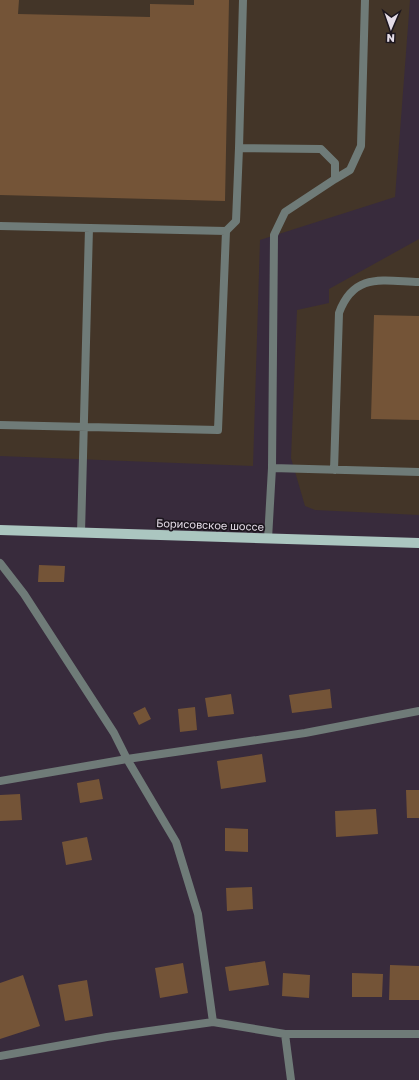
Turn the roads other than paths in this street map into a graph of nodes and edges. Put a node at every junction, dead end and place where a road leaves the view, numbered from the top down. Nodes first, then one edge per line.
1 (243, 0) edge
2 (365, 0) edge
3 (239, 148) junction
4 (335, 179) junction
5 (0, 226) edge
6 (89, 228) junction
7 (226, 231) junction
8 (419, 282) edge
9 (0, 425) edge
10 (84, 426) junction
11 (272, 468) junction
12 (334, 470) junction
13 (419, 472) edge
14 (0, 530) edge
15 (81, 533) junction
16 (268, 539) junction
17 (419, 543) edge
18 (0, 563) edge
19 (419, 711) edge
20 (127, 759) junction
21 (0, 781) edge
22 (213, 1022) junction
23 (285, 1034) junction
24 (419, 1034) edge
25 (0, 1056) edge
26 (291, 1080) edge

1 - 3 street
2 - 4 street
3 - 4 street
3 - 7 street
4 - 11 street
5 - 6 street
6 - 7 street
6 - 10 street
7 - 10 street
8 - 12 street
9 - 10 street
10 - 15 street
11 - 12 street
11 - 16 street
12 - 13 street
14 - 15 main road, Борисовское шоссе
15 - 16 main road, Борисовское шоссе
16 - 17 main road, Борисовское шоссе
18 - 20 street
19 - 20 street
20 - 21 street
20 - 22 street
22 - 23 street
22 - 25 street
23 - 24 street
23 - 26 street

